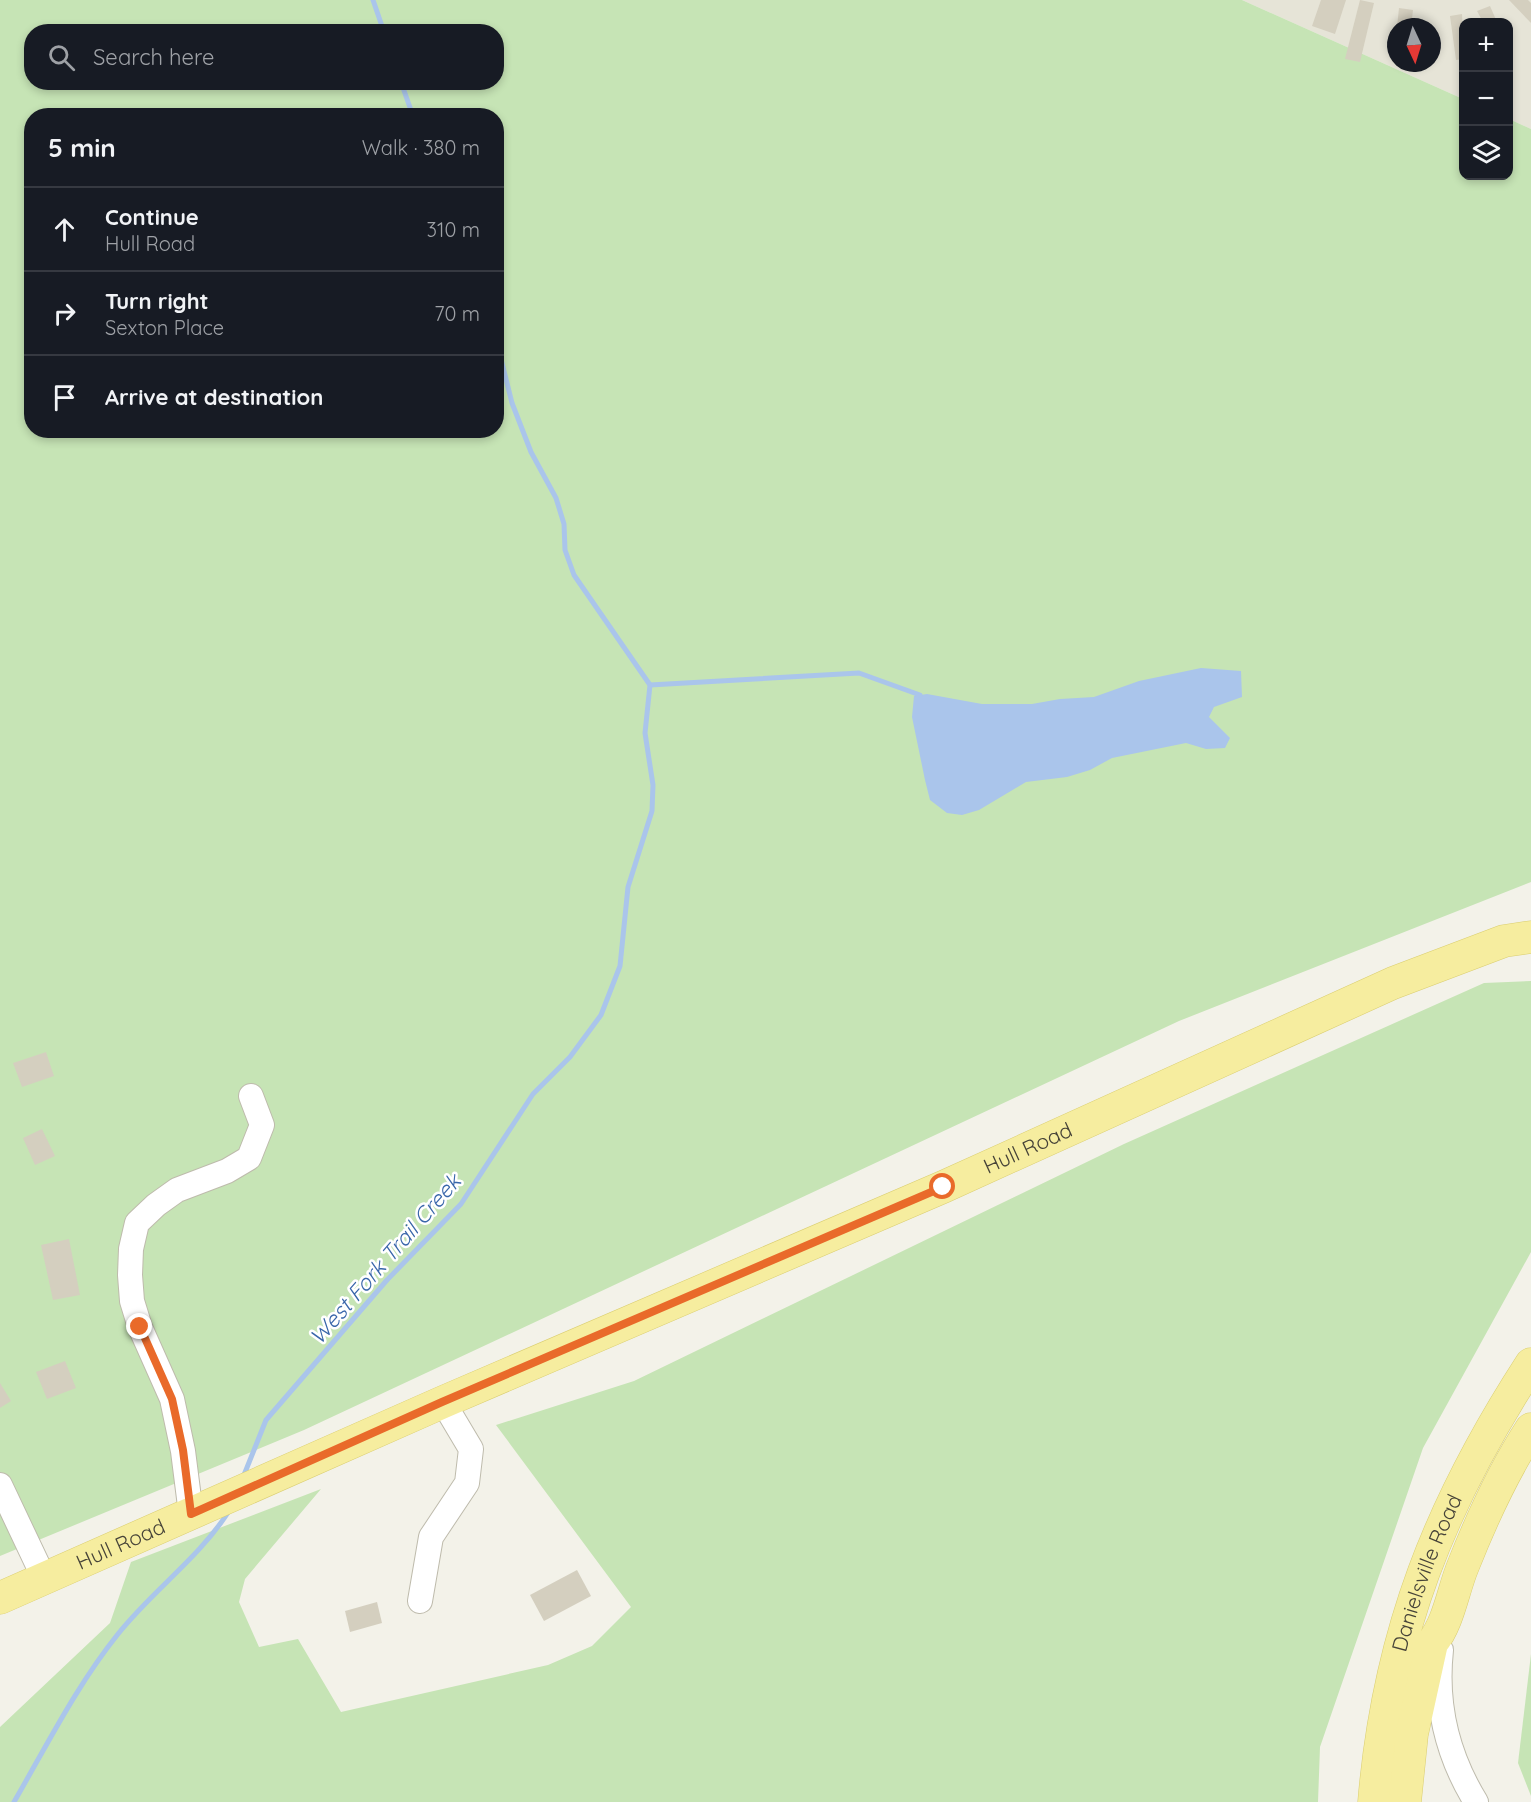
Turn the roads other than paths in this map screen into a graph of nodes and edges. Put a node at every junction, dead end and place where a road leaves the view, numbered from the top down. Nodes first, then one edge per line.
1 (1531, 937) edge
2 (251, 1096) dead end
3 (1531, 1364) edge
4 (442, 1402) junction
5 (1531, 1429) edge
6 (0, 1485) edge
7 (191, 1514) junction
8 (44, 1578) junction
9 (0, 1598) edge
10 (420, 1601) dead end
11 (1440, 1634) junction
12 (1374, 1802) edge
13 (1405, 1802) edge
14 (1476, 1802) edge

1 - 4 main road, Hull Road
2 - 7 street
3 - 12 main road, Danielsville Road
4 - 7 main road, Hull Road
4 - 10 street
5 - 11 main road, Danielsville Road
6 - 8 street
7 - 8 main road, Hull Road
8 - 9 main road, Hull Road
11 - 13 main road, Danielsville Road
11 - 14 street

